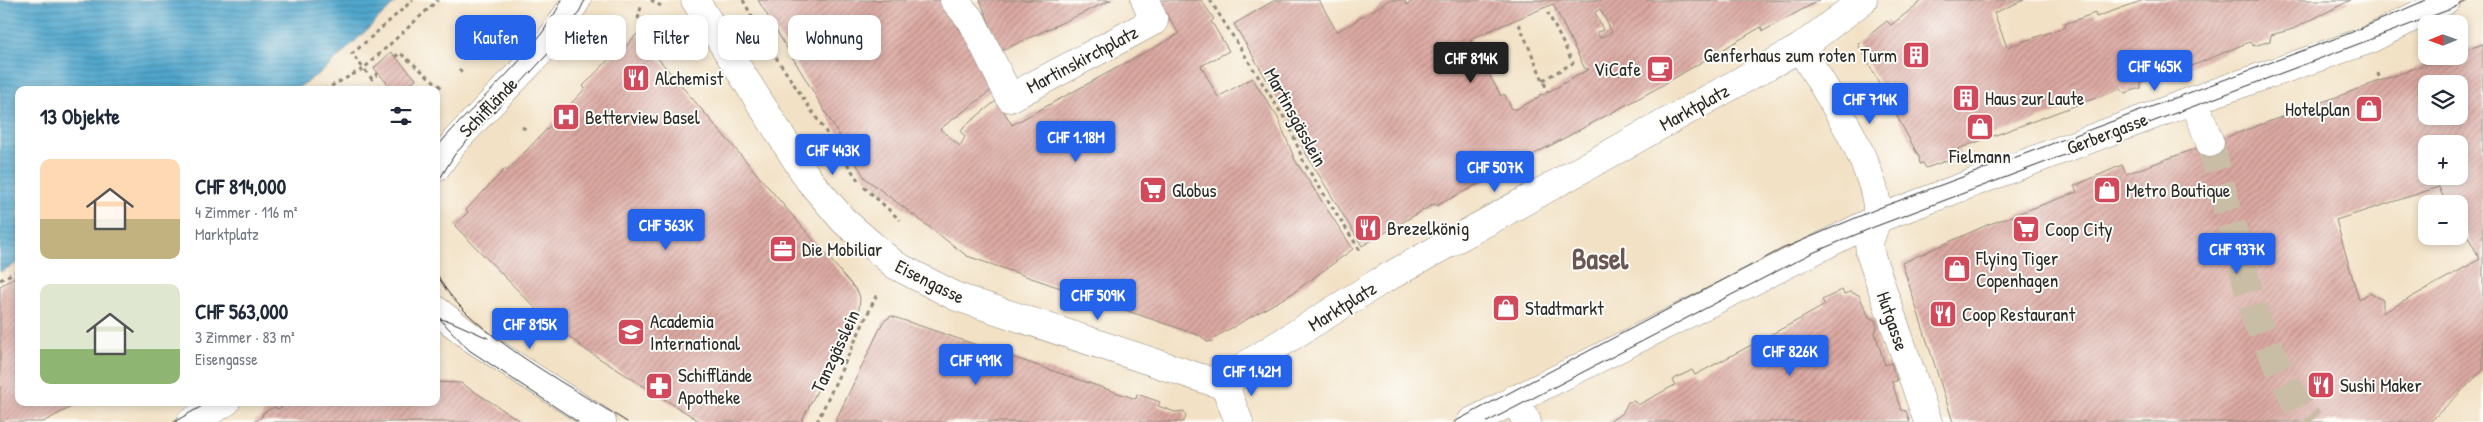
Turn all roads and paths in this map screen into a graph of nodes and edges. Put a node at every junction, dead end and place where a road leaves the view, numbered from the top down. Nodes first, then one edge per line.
1 (412, 0) edge
2 (438, 0) edge
3 (577, 0) edge
4 (694, 0) edge
5 (743, 0) edge
6 (954, 0) edge
7 (1145, 0) edge
8 (1210, 0) edge
9 (1863, 0) edge
10 (2447, 0) edge
11 (641, 7) dead end
12 (1548, 13) dead end
13 (639, 15) edge
14 (1519, 24) dead end
15 (1800, 48) junction
16 (395, 57) dead end
17 (363, 68) junction
18 (459, 69) dead end
19 (378, 73) dead end
20 (463, 74) dead end
21 (1543, 80) junction
22 (331, 86) edge
23 (440, 86) edge
24 (1548, 92) dead end
25 (2194, 100) junction
26 (522, 127) dead end
27 (527, 130) dead end
28 (2210, 143) tunnel mouth
29 (440, 162) edge
30 (1877, 219) junction
31 (901, 221) dead end
32 (1342, 223) dead end
33 (15, 272) edge
34 (0, 280) edge
35 (878, 292) dead end
36 (440, 313) edge
37 (1225, 386) junction
38 (219, 406) edge
39 (1520, 411) edge
40 (192, 422) edge
41 (602, 422) edge
42 (817, 422) edge
43 (1239, 422) edge
44 (1471, 422) edge
45 (1928, 422) edge

1 - 17 path
2 - 17 path
3 - 29 street, Schifflände
4 - 37 street, Eisengasse
5 - 31 path
6 - 7 street, Martinskirchplatz
8 - 32 path, Martinsgässlein
9 - 15 street, Marktplatz
10 - 25 street, Gerbergasse
11 - 13 path
12 - 21 path
14 - 21 path
15 - 30 street
15 - 37 street, Marktplatz
16 - 23 path
17 - 19 path
17 - 22 path
18 - 20 path
21 - 24 path
25 - 28 street
25 - 30 street, Gerbergasse
26 - 27 path
30 - 39 street
30 - 45 street, Hutgasse
33 - 34 path
35 - 42 path, Tanzgässlein
36 - 41 street
37 - 43 street
38 - 40 street
39 - 44 street

